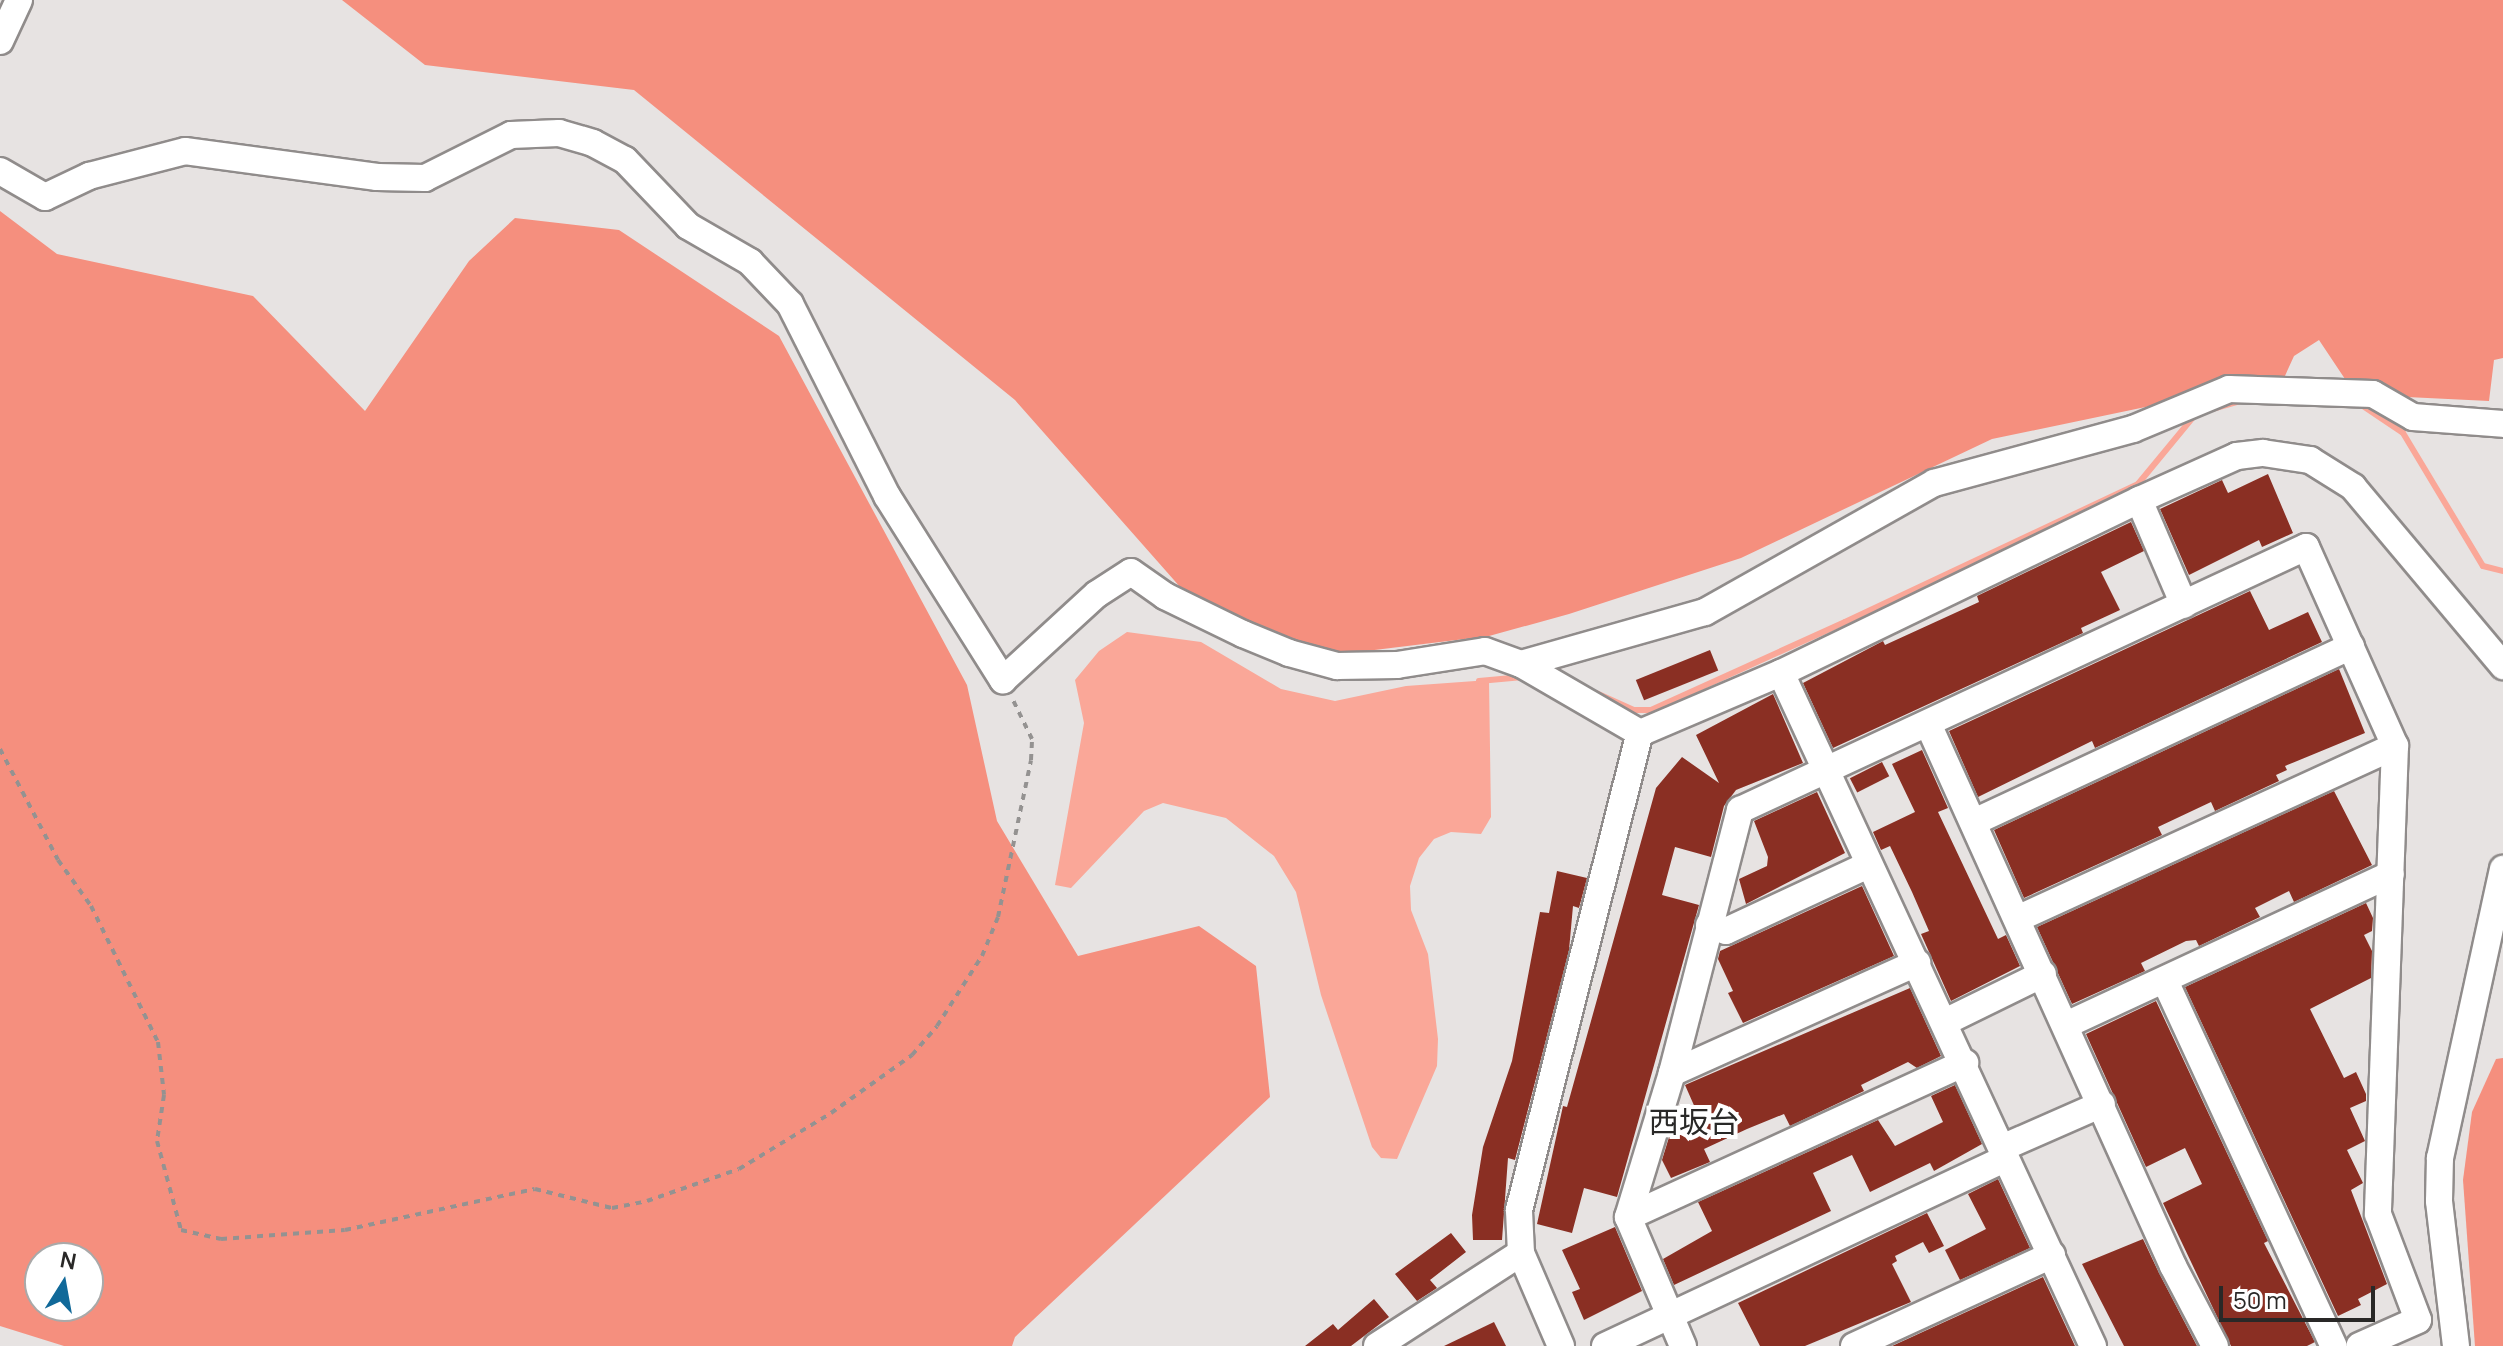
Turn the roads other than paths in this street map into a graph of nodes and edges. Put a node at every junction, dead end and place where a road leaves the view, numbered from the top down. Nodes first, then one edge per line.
1 (19, 0) edge
2 (0, 41) edge
3 (0, 171) edge
4 (2503, 424) edge
5 (2139, 500) junction
6 (2184, 605) junction
7 (2351, 646) junction
8 (1521, 664) junction
9 (2503, 666) edge
10 (1781, 673) junction
11 (1929, 726) junction
12 (1640, 733) junction
13 (2395, 746) junction
14 (1823, 770) junction
15 (1974, 822) junction
16 (1868, 865) junction
17 (2503, 869) edge
18 (2391, 874) junction
19 (2017, 919) junction
20 (1709, 925) junction
21 (1917, 963) junction
22 (2043, 974) junction
23 (2165, 981) junction
24 (1945, 1022) junction
25 (2066, 1025) junction
26 (1965, 1063) junction
27 (1672, 1073) junction
28 (2102, 1104) junction
29 (2003, 1154) junction
30 (1628, 1217) junction
31 (1521, 1253) junction
32 (2052, 1255) junction
33 (1668, 1318) junction
34 (1377, 1346) edge
35 (1561, 1346) edge
36 (1605, 1346) edge
37 (1683, 1346) edge
38 (1854, 1346) edge
39 (2093, 1346) edge
40 (2215, 1346) edge
41 (2334, 1346) edge
42 (2359, 1346) edge
43 (2456, 1346) edge

1 - 2 street
3 - 8 street
4 - 8 street
5 - 6 street
5 - 9 street
5 - 10 street
6 - 7 street
6 - 11 street
7 - 13 street
7 - 15 street
8 - 12 street
10 - 12 street
10 - 14 street
11 - 14 street
11 - 15 street
12 - 31 street
13 - 18 street
13 - 19 street
14 - 16 street
14 - 20 street
15 - 19 street
16 - 20 street
16 - 21 street
17 - 43 street
18 - 23 street
18 - 42 street
19 - 22 street
20 - 27 street
21 - 24 street
21 - 27 street
22 - 24 street
22 - 25 street
23 - 25 street
23 - 41 street
24 - 26 street
25 - 28 street
26 - 29 street
26 - 30 street
27 - 30 street
28 - 29 street
28 - 40 street
29 - 32 street
29 - 33 street
30 - 33 street
31 - 34 street
31 - 35 street
32 - 38 street
32 - 39 street
33 - 36 street
33 - 37 street

